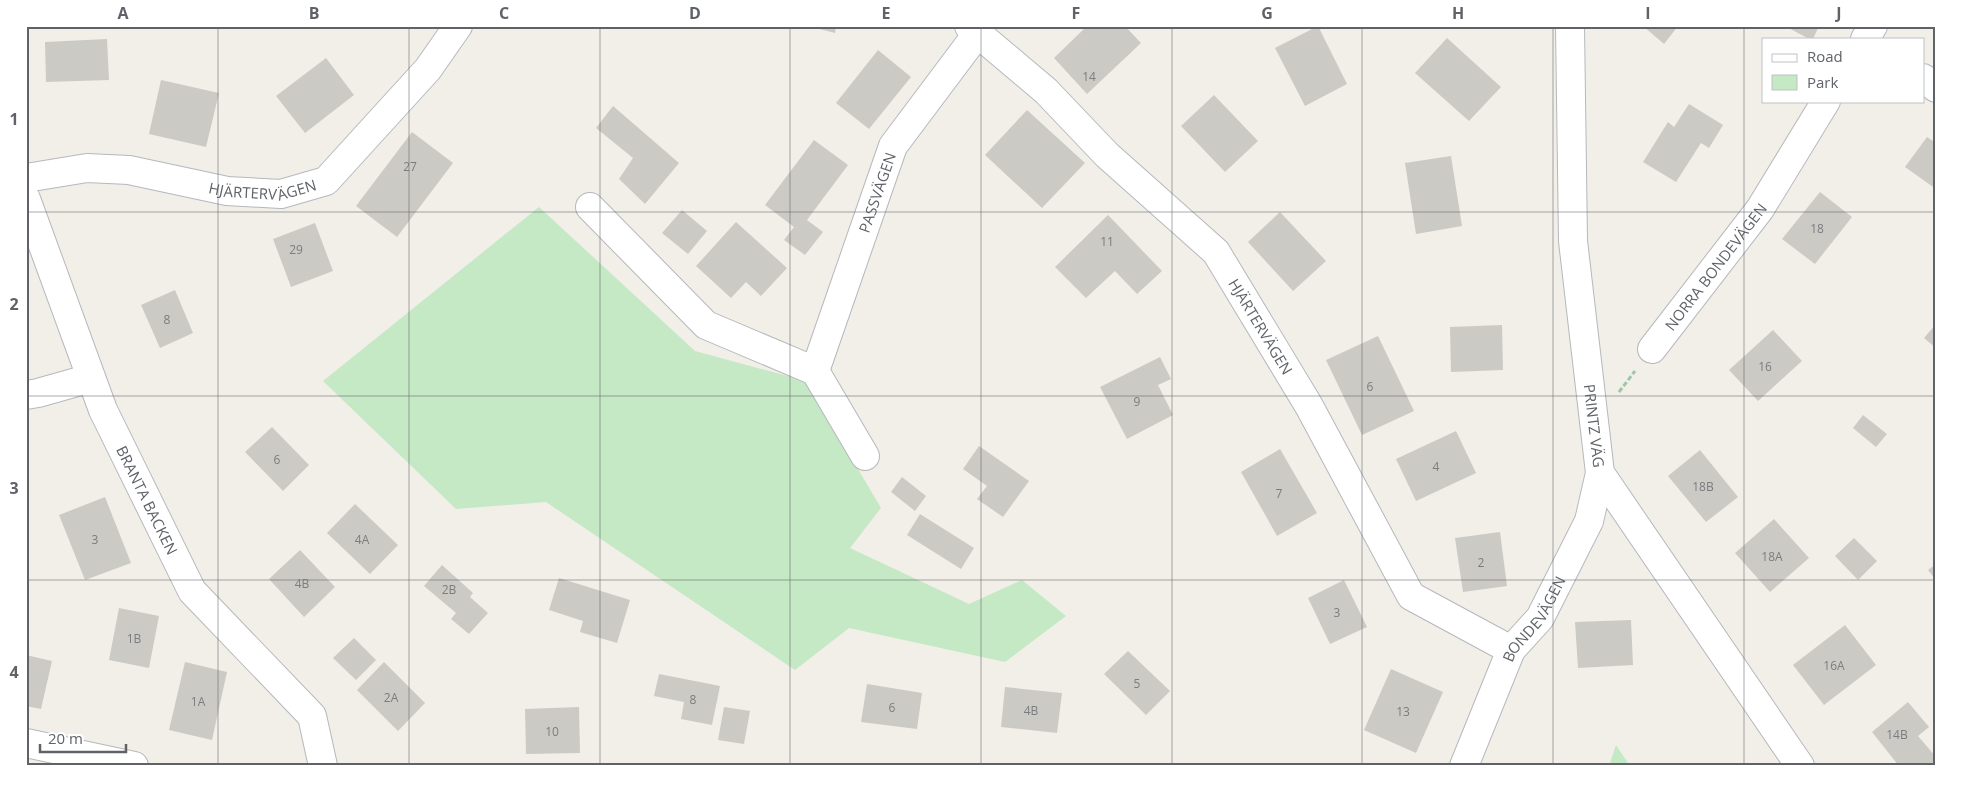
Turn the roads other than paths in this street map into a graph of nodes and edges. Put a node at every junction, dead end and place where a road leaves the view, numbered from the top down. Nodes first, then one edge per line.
1 (458, 26) edge
2 (1570, 26) edge
3 (973, 30) edge
4 (1924, 79) edge
5 (1936, 88) edge
6 (1825, 102) edge
7 (26, 178) edge
8 (26, 199) edge
9 (590, 208) dead end
10 (1652, 349) road end
11 (814, 371) junction
12 (92, 378) junction
13 (26, 395) edge
14 (865, 456) dead end
15 (1600, 473) junction
16 (1511, 650) junction
17 (26, 743) edge
18 (134, 766) edge
19 (323, 766) edge
20 (1464, 766) edge
21 (1800, 766) edge

1 - 7 street, HJÄRTERVÄGEN
2 - 15 street, PRINTZ VÄG
3 - 11 street, PASSVÄGEN
3 - 16 street, HJÄRTERVÄGEN
4 - 5 street
6 - 10 street, NORRA BONDEVÄGEN
8 - 12 street, BRANTA BACKEN
9 - 11 street
11 - 14 street
12 - 13 street
12 - 19 street, BRANTA BACKEN
15 - 16 street, BONDEVÄGEN
15 - 21 street, PRINTZ VÄG
16 - 20 street, BONDEVÄGEN
17 - 18 street

